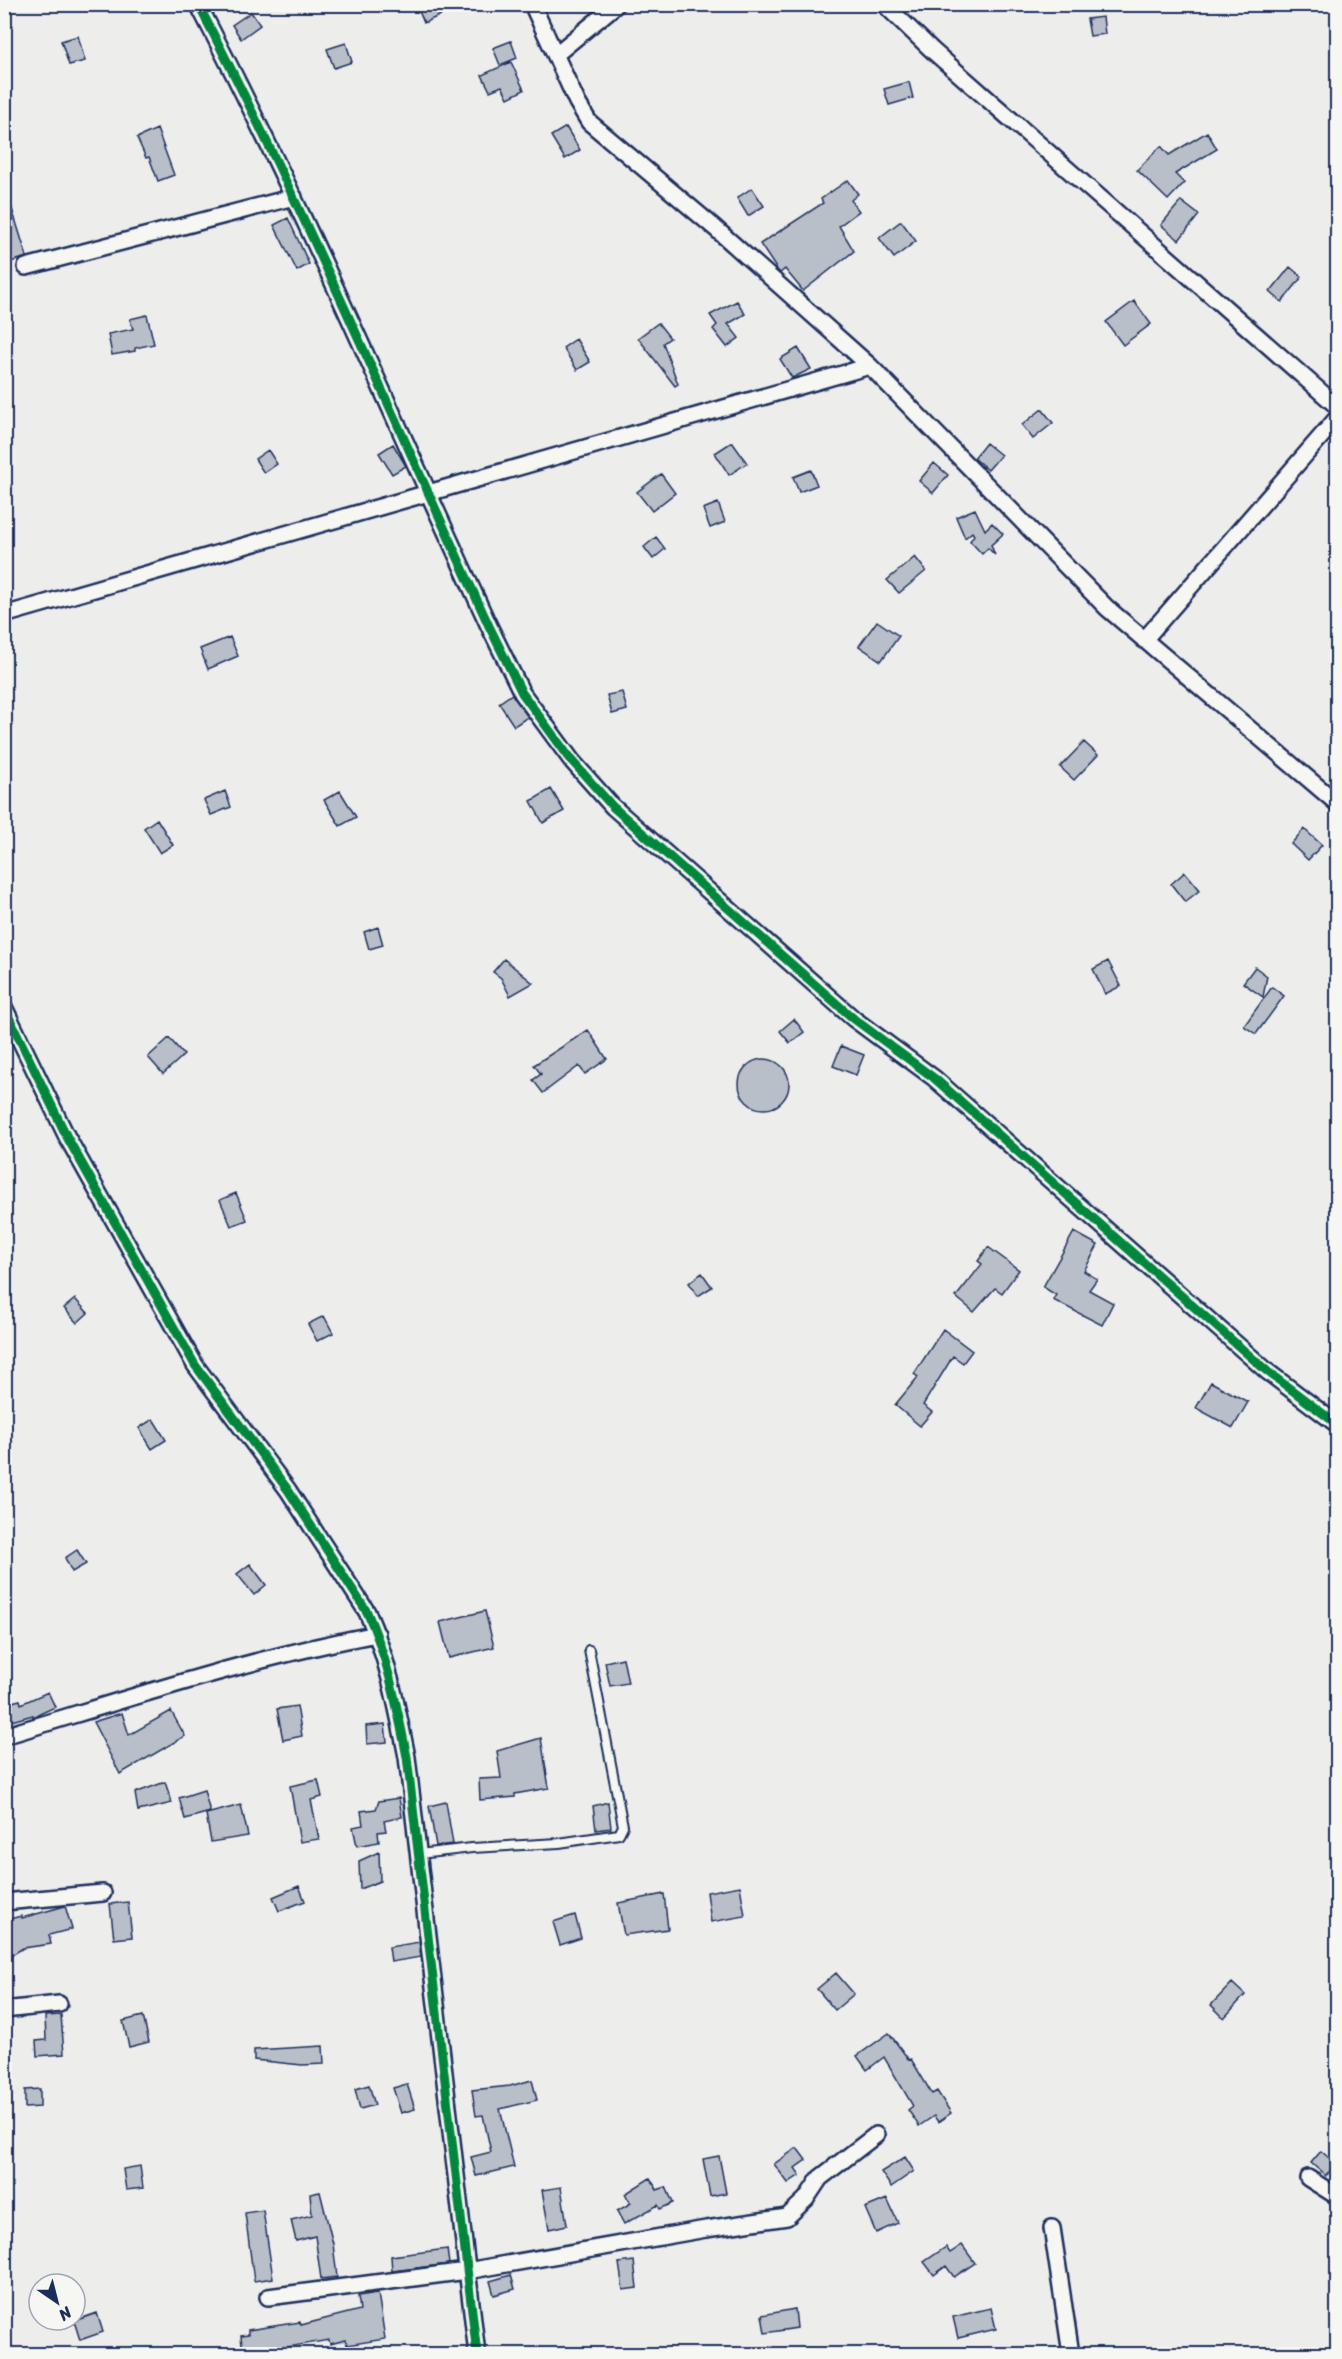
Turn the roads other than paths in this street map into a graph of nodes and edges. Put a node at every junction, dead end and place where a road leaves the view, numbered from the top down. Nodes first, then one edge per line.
1 (198, 4) edge
2 (532, 4) edge
3 (617, 4) edge
4 (884, 4) edge
5 (555, 55) junction
6 (294, 197) junction
7 (26, 267) dead end
8 (870, 366) junction
9 (1338, 407) edge
10 (1338, 417) edge
11 (427, 493) junction
12 (4, 615) edge
13 (1144, 640) junction
14 (1338, 804) edge
15 (4, 1007) edge
16 (1338, 1425) edge
17 (377, 1634) junction
18 (589, 1650) dead end
19 (4, 1736) edge
20 (418, 1854) junction
21 (103, 1893) dead end
22 (4, 1902) edge
23 (59, 2004) dead end
24 (4, 2010) edge
25 (876, 2135) dead end
26 (1308, 2178) dead end
27 (1338, 2197) edge
28 (1052, 2228) dead end
29 (467, 2271) junction
30 (268, 2297) dead end
31 (477, 2355) edge
32 (1071, 2355) edge

1 - 6 street
2 - 5 street
3 - 5 street
4 - 9 street
5 - 8 street
6 - 7 street
6 - 11 street
8 - 11 street
8 - 13 street
10 - 13 street
11 - 12 street
11 - 16 street
13 - 14 street
15 - 17 street
17 - 19 street
17 - 20 street
18 - 20 lane
20 - 29 street
21 - 22 street
23 - 24 street
25 - 29 street
26 - 27 street
28 - 32 street
29 - 30 street
29 - 31 street

